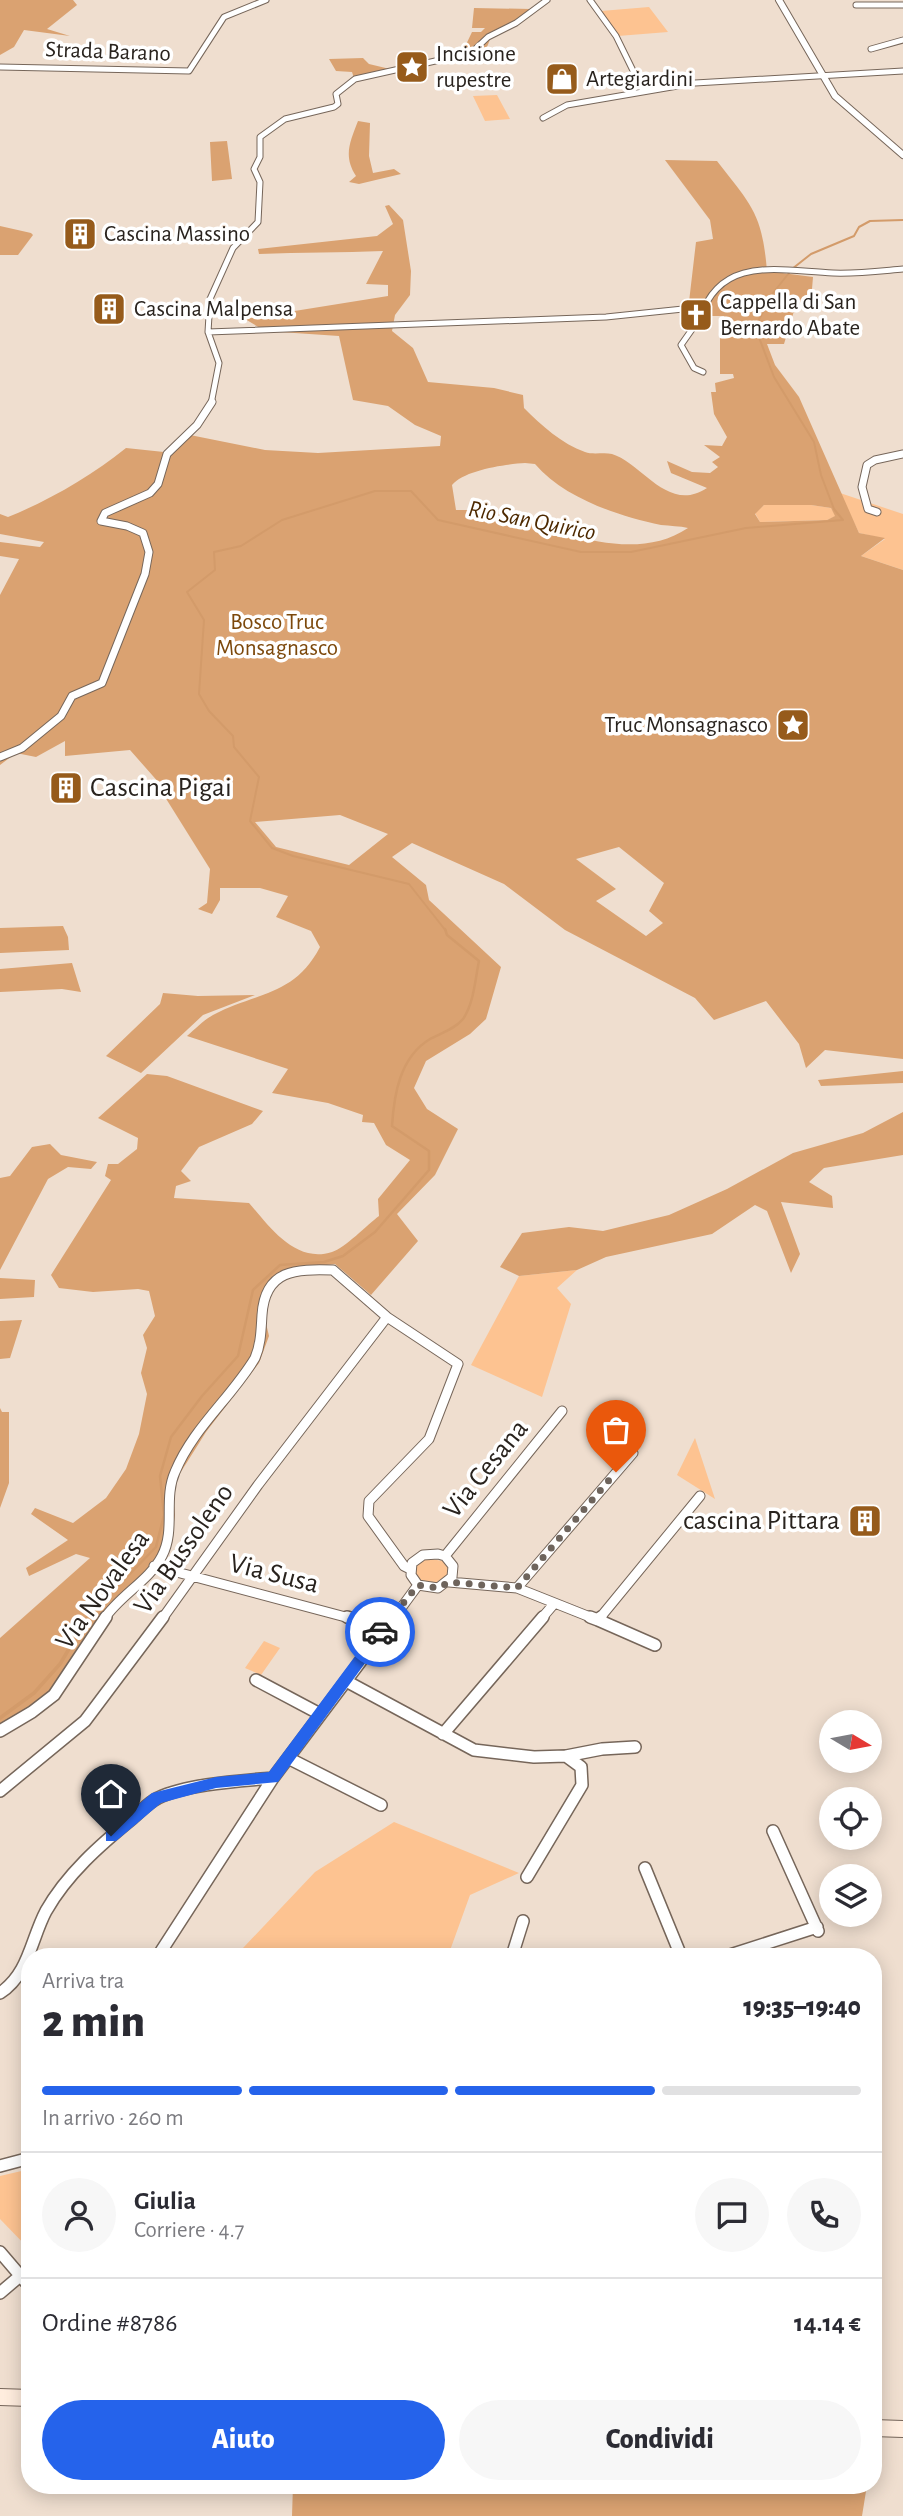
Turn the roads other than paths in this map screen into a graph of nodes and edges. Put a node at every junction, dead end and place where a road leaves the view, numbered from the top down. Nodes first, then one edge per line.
1 (266, 0) edge
2 (547, 0) edge
3 (590, 0) edge
4 (779, 0) edge
5 (856, 5) dead end
6 (903, 5) edge
7 (903, 40) edge
8 (871, 50) dead end
9 (0, 67) edge
10 (903, 71) edge
11 (823, 74) junction
12 (643, 91) junction
13 (543, 118) dead end
14 (903, 155) edge
15 (903, 269) edge
16 (700, 318) junction
17 (208, 332) junction
18 (703, 372) dead end
19 (903, 454) edge
20 (877, 512) dead end
21 (0, 757) edge
22 (387, 1317) junction
23 (562, 1411) dead end
24 (633, 1453) dead end
25 (700, 1496) dead end
26 (445, 1556) junction
27 (154, 1566) junction
28 (410, 1569) junction
29 (193, 1577) junction
30 (449, 1582) junction
31 (418, 1585) junction
32 (517, 1588) junction
33 (554, 1605) junction
34 (598, 1620) junction
35 (383, 1629) junction
36 (654, 1646) dead end
37 (256, 1680) dead end
38 (345, 1681) junction
39 (320, 1714) junction
40 (0, 1731) edge
41 (443, 1734) junction
42 (635, 1747) dead end
43 (566, 1756) junction
44 (288, 1758) junction
45 (273, 1778) junction
46 (0, 1791) edge
47 (381, 1805) dead end
48 (773, 1831) dead end
49 (645, 1868) dead end
50 (527, 1877) dead end
51 (523, 1921) dead end
52 (31, 1948) edge
53 (163, 1948) edge
54 (515, 1948) edge
55 (678, 1948) edge
56 (754, 1948) edge
57 (21, 1969) edge
58 (0, 1993) edge
59 (21, 2160) edge
60 (0, 2166) edge
61 (0, 2252) edge
62 (20, 2276) joint
63 (0, 2293) edge
64 (0, 2398) edge
65 (21, 2398) edge
66 (882, 2428) edge
67 (903, 2429) edge

1 - 9 street, Strada Barano
2 - 17 street
3 - 12 street
4 - 11 street
5 - 6 street
7 - 8 street
10 - 11 street
11 - 12 street
11 - 14 street
12 - 13 street
15 - 16 street
16 - 17 street
16 - 18 street
17 - 21 street
19 - 20 street
22 - 27 street, Via Novalesa
22 - 28 street
22 - 29 street, Via Bussoleno
23 - 26 street, Via Cesana
24 - 32 street
25 - 34 street
26 - 28 street
26 - 30 street
27 - 29 street, Via Susa
27 - 40 street, Via Novalesa
28 - 31 street
29 - 35 street, Via Susa
29 - 46 street, Via Bussoleno
30 - 31 street
30 - 32 street
31 - 35 street
32 - 33 street
33 - 34 street
33 - 41 street
34 - 36 street
35 - 38 street
37 - 39 street
38 - 39 street
38 - 41 street
39 - 44 street
41 - 43 street
42 - 43 street
43 - 50 street
44 - 45 street
44 - 47 street
45 - 52 street
45 - 53 street
48 - 56 street
49 - 55 street
51 - 54 street
57 - 58 street
59 - 60 street
61 - 62 street
62 - 63 street
64 - 65 main road
66 - 67 main road

